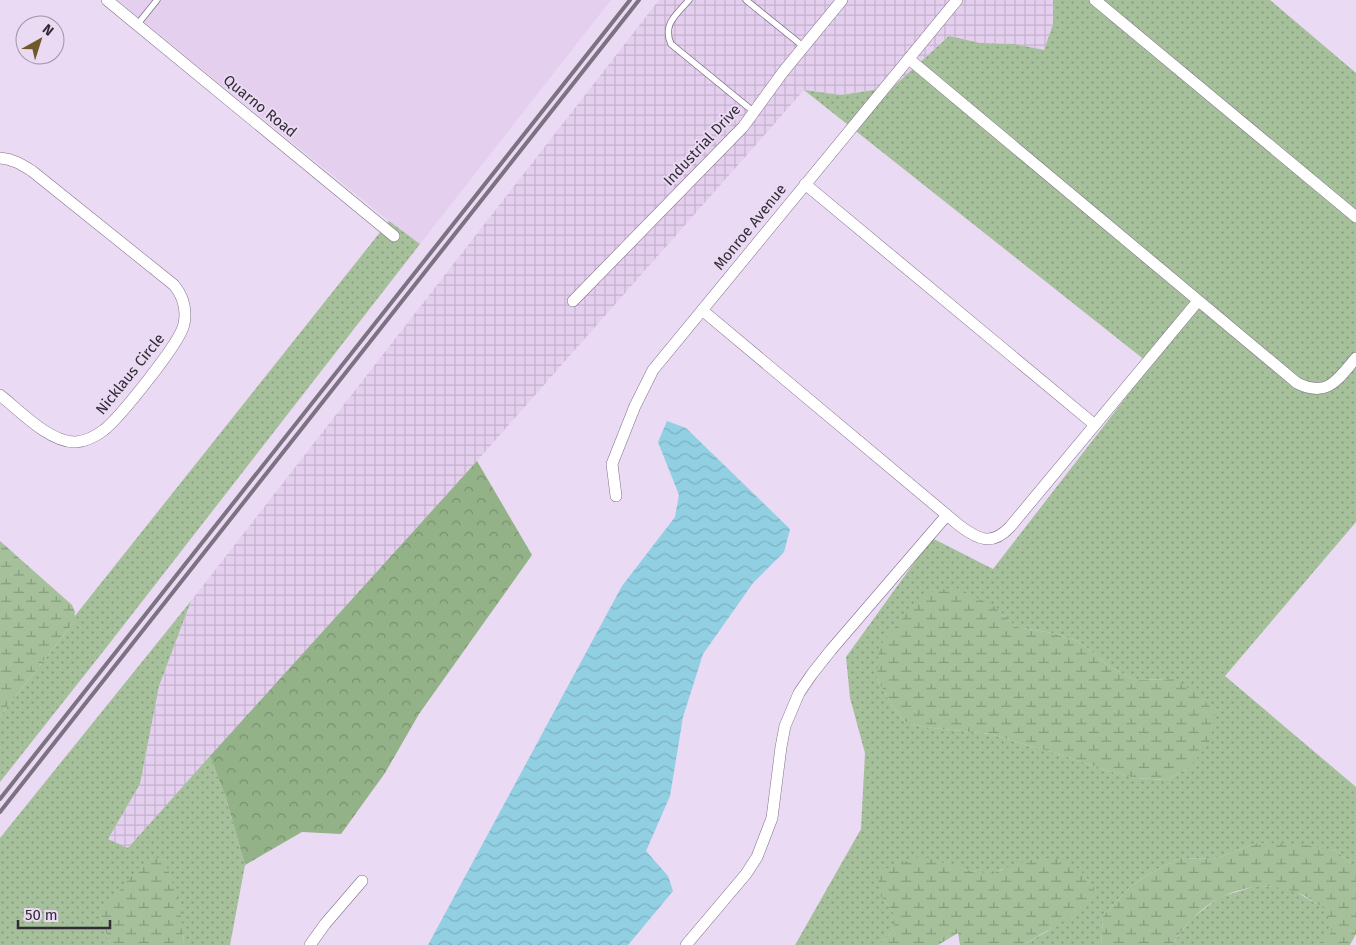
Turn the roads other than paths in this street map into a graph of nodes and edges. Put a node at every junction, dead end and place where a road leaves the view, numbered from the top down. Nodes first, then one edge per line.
1 (107, 0) edge
2 (157, 0) edge
3 (689, 0) edge
4 (746, 0) edge
5 (842, 0) edge
6 (957, 0) edge
7 (1095, 0) edge
8 (137, 25) junction
9 (804, 47) junction
10 (908, 59) junction
11 (754, 112) junction
12 (0, 158) edge
13 (805, 184) junction
14 (1356, 218) edge
15 (394, 236) dead end
16 (1198, 300) junction
17 (573, 301) dead end
18 (702, 310) junction
19 (1356, 358) edge
20 (0, 395) edge
21 (1095, 425) junction
22 (616, 496) dead end
23 (947, 515) junction
24 (362, 881) dead end
25 (310, 945) edge
26 (686, 945) edge

1 - 8 street, Quarno Road
2 - 8 lane
3 - 11 lane
4 - 9 lane
5 - 9 street, Industrial Drive
6 - 10 street, Monroe Avenue
7 - 14 street
8 - 15 street, Quarno Road
9 - 11 street, Industrial Drive
10 - 13 street, Monroe Avenue
10 - 16 street
11 - 17 street, Industrial Drive
12 - 20 street, Nicklaus Circle
13 - 18 street, Monroe Avenue
13 - 21 street
16 - 19 street
16 - 21 street
18 - 22 street, Monroe Avenue
18 - 23 street
21 - 23 street
23 - 26 street
24 - 25 street

